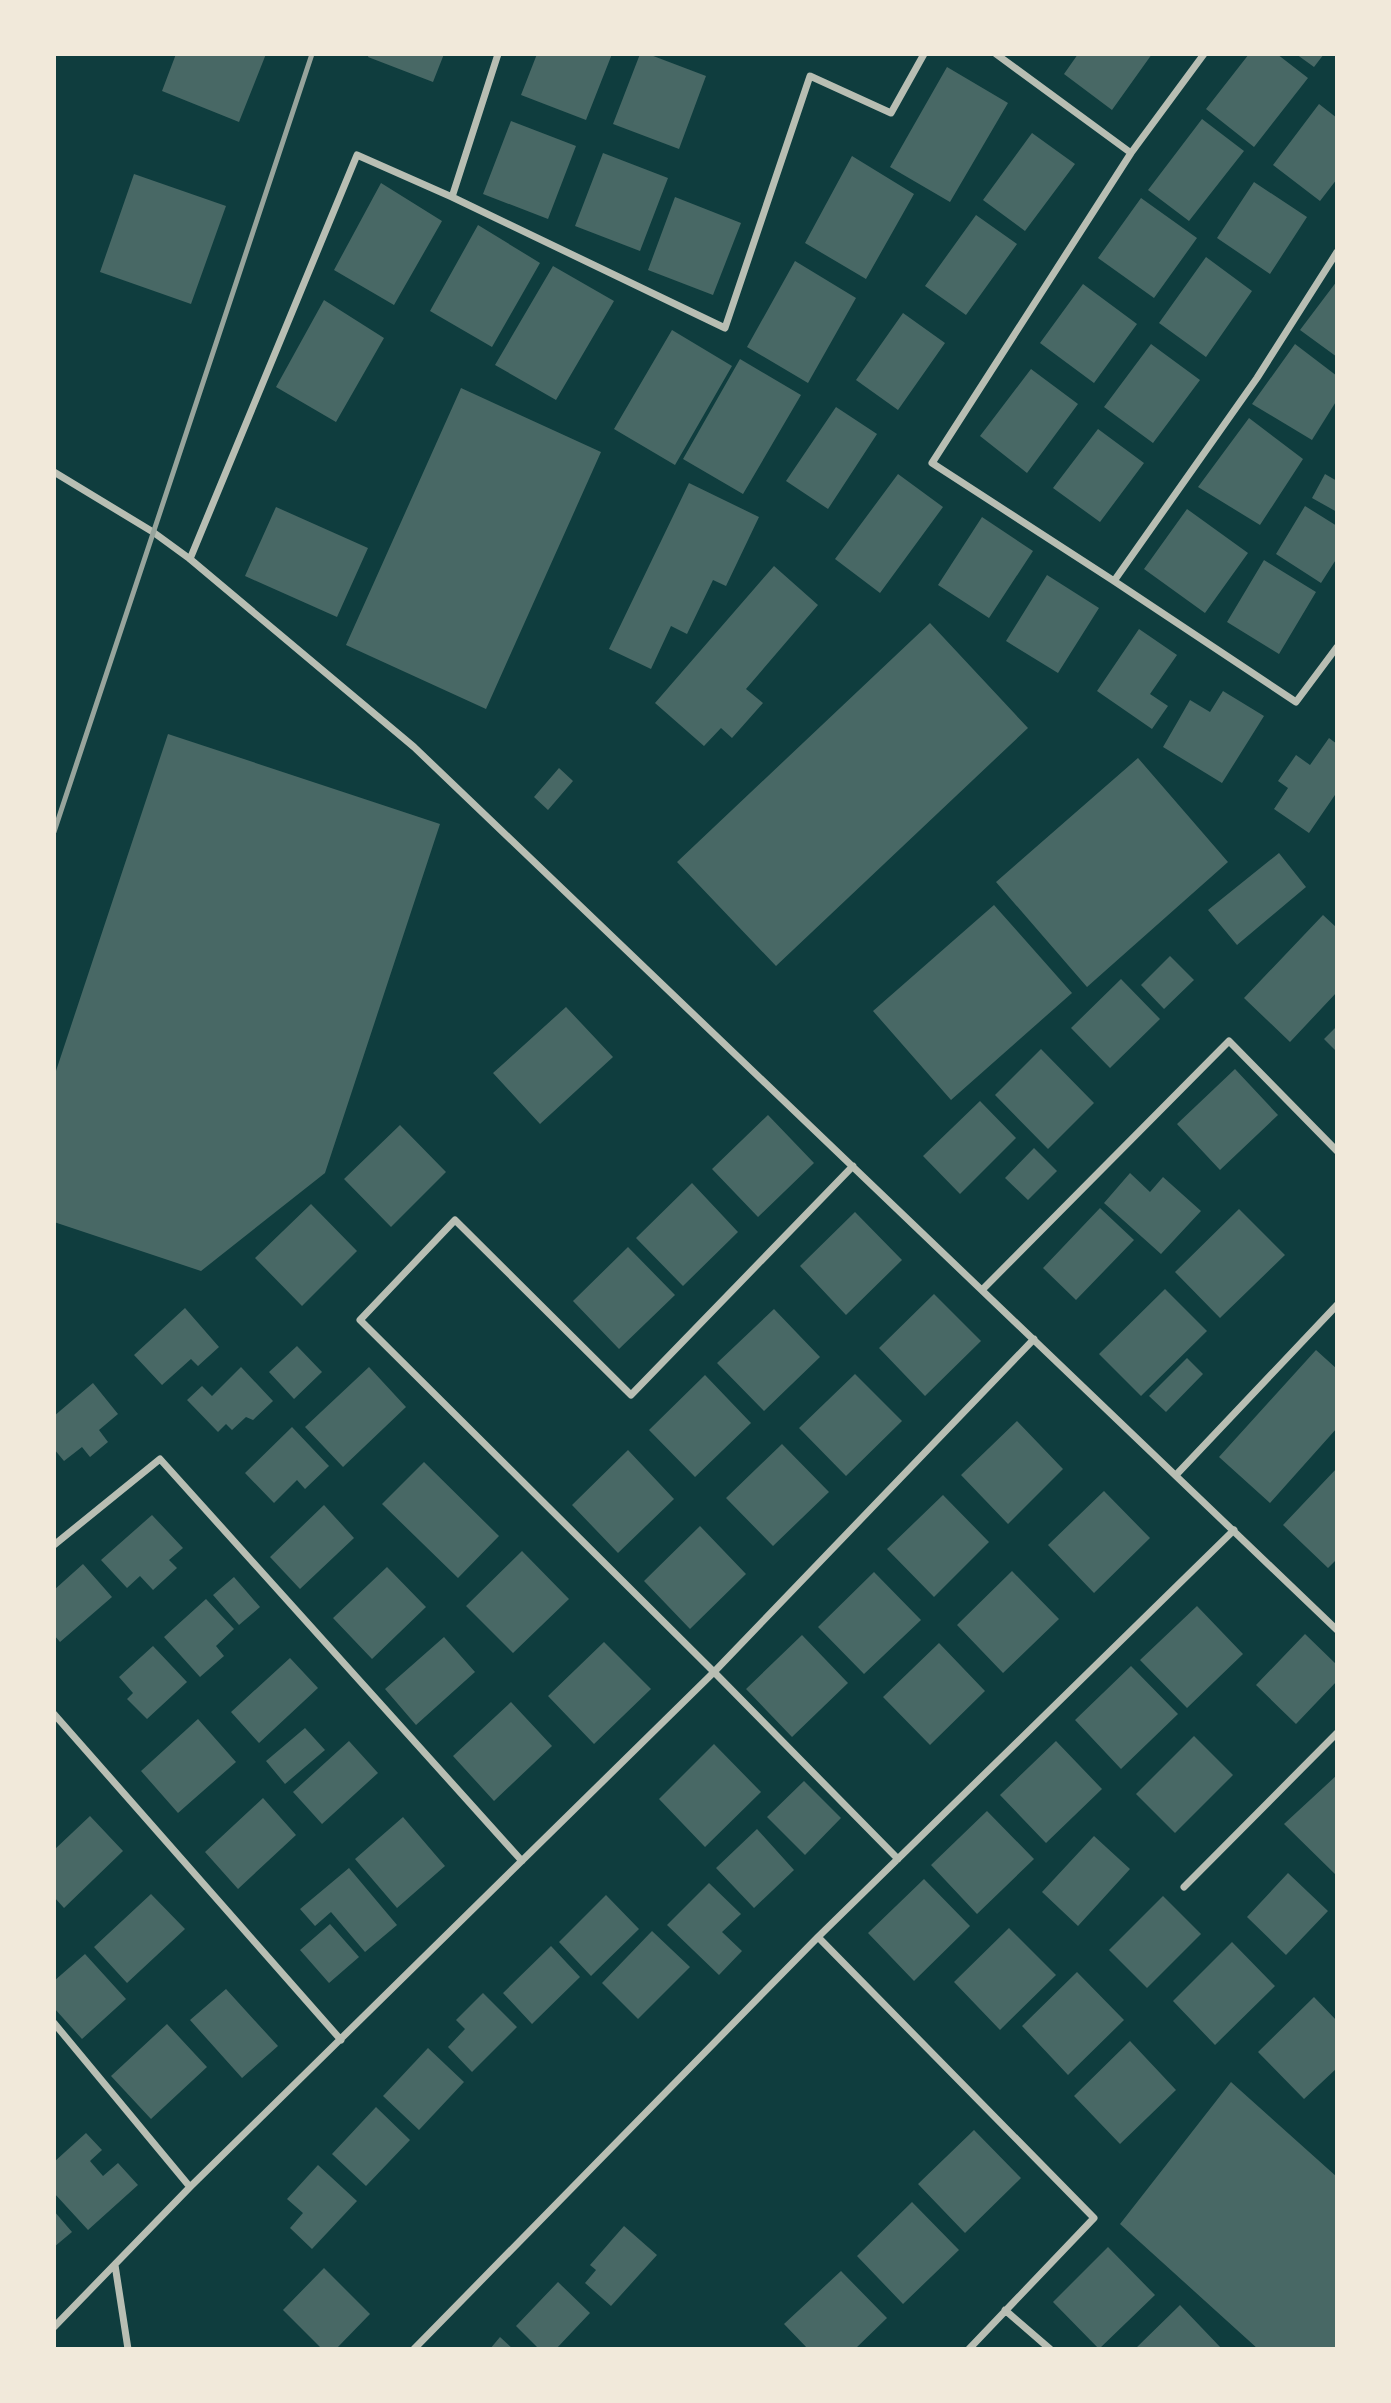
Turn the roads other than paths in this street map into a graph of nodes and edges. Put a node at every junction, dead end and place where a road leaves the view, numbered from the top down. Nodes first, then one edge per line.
1 (498, 54) edge
2 (923, 54) edge
3 (996, 54) edge
4 (1204, 54) edge
5 (1131, 153) junction
6 (452, 197) junction
7 (1337, 252) edge
8 (54, 472) edge
9 (190, 559) junction
10 (1114, 581) junction
11 (1337, 647) edge
12 (1337, 1151) edge
13 (853, 1166) junction
14 (983, 1289) junction
15 (1337, 1305) edge
16 (1034, 1339) junction
17 (1176, 1475) junction
18 (1234, 1530) junction
19 (54, 1545) edge
20 (1337, 1630) edge
21 (714, 1672) junction
22 (54, 1714) edge
23 (1337, 1733) edge
24 (898, 1859) junction
25 (522, 1861) junction
26 (1184, 1887) dead end
27 (818, 1937) junction
28 (54, 2023) edge
29 (341, 2039) junction
30 (190, 2188) junction
31 (115, 2265) junction
32 (1006, 2311) junction
33 (54, 2327) edge
34 (128, 2349) edge
35 (414, 2349) edge
36 (969, 2349) edge
37 (1050, 2349) edge

1 - 6 street
2 - 6 street
3 - 5 street
4 - 5 street
5 - 10 street
6 - 9 street
7 - 10 street
8 - 9 street
9 - 13 street
10 - 11 street
12 - 14 street
13 - 14 street
13 - 21 street
14 - 16 street
15 - 17 street
16 - 17 street
16 - 21 street
17 - 18 street
18 - 20 street
18 - 24 street
19 - 25 street
21 - 24 street
21 - 25 street
22 - 29 street
23 - 26 street
24 - 27 street
25 - 29 street
27 - 32 street
27 - 35 street
28 - 30 street
29 - 30 street
30 - 31 street
31 - 33 street
31 - 34 street
32 - 36 street
32 - 37 street

